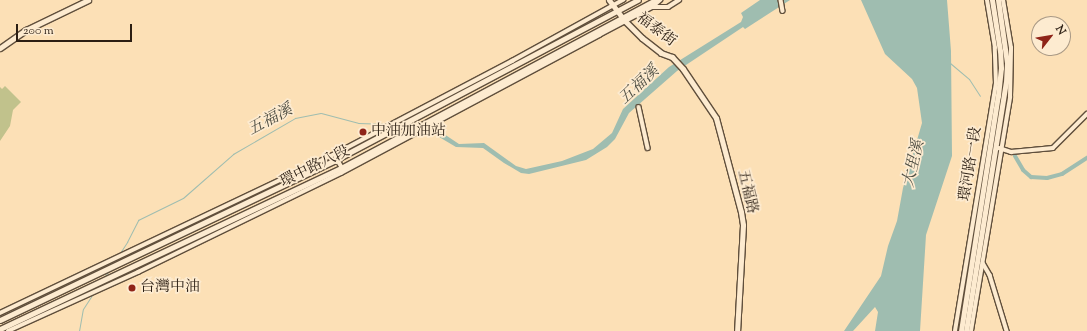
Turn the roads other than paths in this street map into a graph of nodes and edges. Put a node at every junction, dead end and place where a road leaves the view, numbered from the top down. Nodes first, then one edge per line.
1 (88, 0) edge
2 (609, 0) edge
3 (623, 0) edge
4 (638, 0) edge
5 (655, 0) edge
6 (660, 0) edge
7 (680, 0) edge
8 (781, 0) edge
9 (987, 0) edge
10 (992, 0) edge
11 (998, 0) edge
12 (1003, 0) edge
13 (613, 6) junction
14 (652, 7) junction
15 (616, 11) junction
16 (783, 11) dead end
17 (623, 20) junction
18 (0, 48) edge
19 (683, 69) joint
20 (639, 106) dead end
21 (1087, 114) edge
22 (402, 122) junction
23 (994, 147) junction
24 (648, 148) dead end
25 (336, 157) junction
26 (343, 169) junction
27 (983, 262) junction
28 (0, 313) edge
29 (0, 320) edge
30 (0, 329) edge
31 (8, 331) edge
32 (737, 331) edge
33 (955, 331) edge
34 (961, 331) edge
35 (966, 331) edge
36 (971, 331) edge
37 (1007, 331) edge

1 - 18 street
2 - 13 street, 福泰街
3 - 13 street, 環中路八段
4 - 15 street, 環中路八段
5 - 17 street, 環中路八段
6 - 14 street, 環中路八段
7 - 14 street, 環中路八段
8 - 16 street
9 - 23 street, 環河路一段
10 - 23 street, 環河路一段
11 - 23 street, 環河路一段
12 - 23 street, 環河路一段
13 - 15 street, 福泰街
13 - 22 street, 環中路八段
14 - 17 street, 環中路八段
15 - 17 street, 福泰街
15 - 22 street, 環中路八段
17 - 19 street, 福泰街
17 - 26 street, 環中路八段
19 - 32 street, 五福路
20 - 24 street
21 - 23 street
22 - 25 street, 環中路八段
22 - 25 street, 環中路八段
23 - 27 street, 環河路一段
23 - 33 street, 環河路一段
23 - 34 street, 環河路一段
23 - 35 street, 環河路一段
25 - 26 street
25 - 28 street, 環中路八段
25 - 29 street, 環中路八段
26 - 30 street, 環中路八段
26 - 31 street, 環中路八段
27 - 36 street, 環河路一段
27 - 37 street

